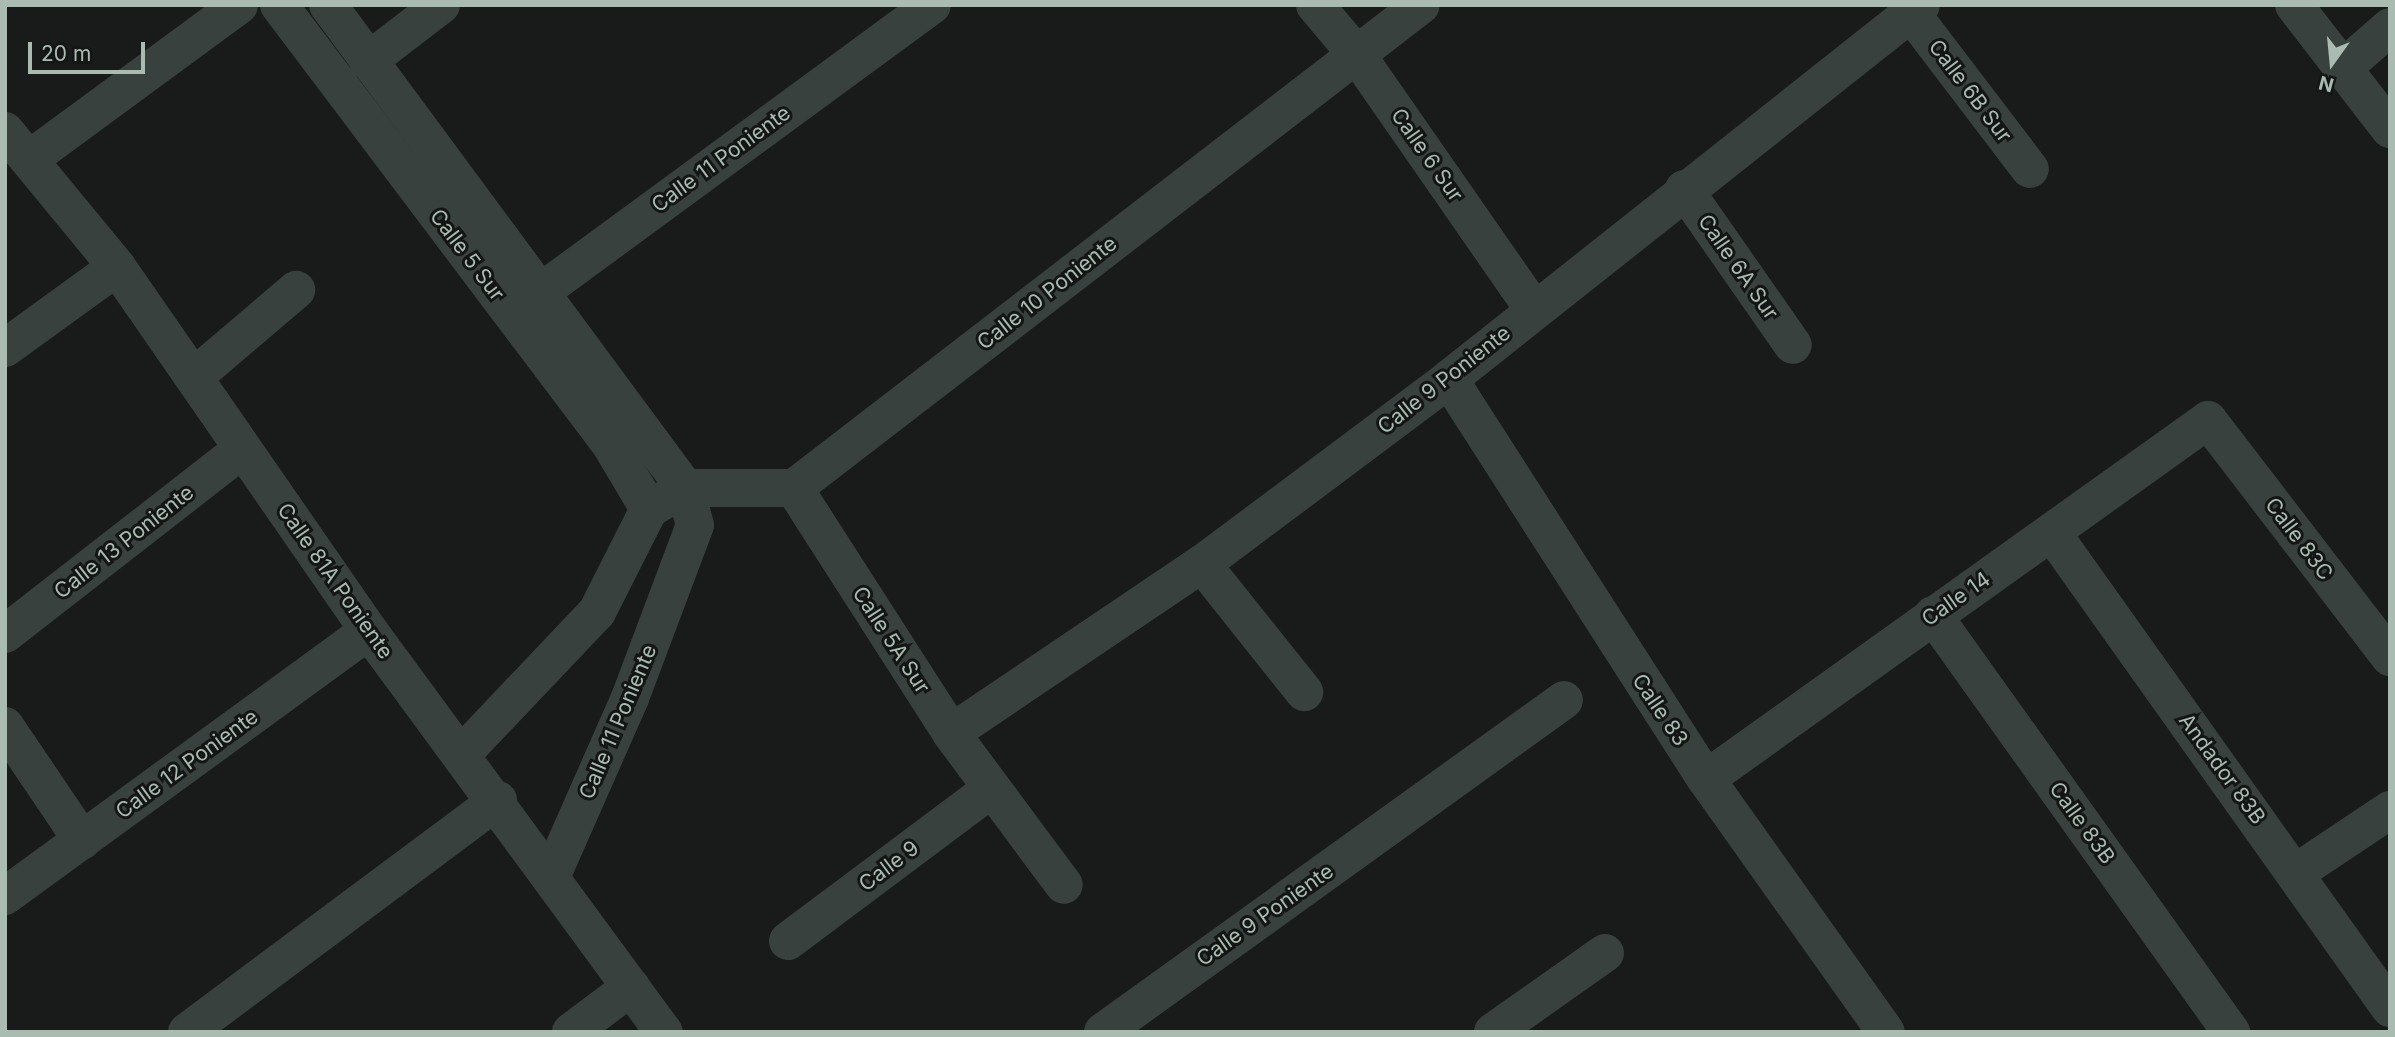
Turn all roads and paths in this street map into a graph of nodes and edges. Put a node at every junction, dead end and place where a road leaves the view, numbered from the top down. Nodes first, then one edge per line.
1 (239, 5) edge
2 (279, 5) edge
3 (328, 5) edge
4 (441, 5) edge
5 (932, 5) edge
6 (1315, 5) edge
7 (1421, 5) edge
8 (2294, 5) edge
9 (1916, 9) edge
10 (2390, 27) edge
11 (1357, 55) junction
12 (368, 61) junction
13 (2343, 68) junction
14 (2390, 129) edge
15 (5, 131) edge
16 (31, 158) junction
17 (2030, 169) dead end
18 (1684, 189) junction
19 (117, 267) junction
20 (296, 290) dead end
21 (524, 304) junction
22 (1533, 308) junction
23 (1793, 345) dead end
24 (5, 348) edge
25 (195, 376) junction
26 (1449, 379) junction
27 (2208, 420) joint
28 (243, 449) junction
29 (685, 488) junction
30 (794, 488) junction
31 (649, 509) junction
32 (2052, 533) junction
33 (1202, 564) junction
34 (1933, 615) junction
35 (369, 631) junction
36 (5, 634) edge
37 (2390, 657) edge
38 (1304, 692) dead end
39 (1564, 699) dead end
40 (5, 726) edge
41 (951, 733) junction
42 (463, 753) junction
43 (1706, 779) junction
44 (990, 790) junction
45 (498, 800) junction
46 (2390, 810) edge
47 (82, 840) junction
48 (2297, 872) junction
49 (552, 876) junction
50 (1064, 885) dead end
51 (5, 896) edge
52 (788, 941) dead end
53 (1605, 953) dead end
54 (631, 987) junction
55 (2390, 1008) edge
56 (211, 1025) edge
57 (571, 1032) edge
58 (664, 1032) edge
59 (1103, 1032) edge
60 (1493, 1032) edge
61 (1886, 1032) edge
62 (2231, 1032) edge

1 - 16 street
2 - 21 street, Calle 5 Sur
3 - 12 street, Calle 5 Sur
4 - 12 street
5 - 21 street, Calle 11 Poniente
6 - 11 street, Calle 6 Sur
7 - 11 street, Calle 10 Poniente
8 - 13 street
9 - 17 street, Calle 6B Sur
9 - 18 street, Calle 9 Poniente
10 - 13 street
11 - 22 street, Calle 6 Sur
11 - 30 street, Calle 10 Poniente
12 - 21 street, Calle 5 Sur
13 - 14 street
15 - 16 street, Calle 81A Poniente
16 - 19 street, Calle 81A Poniente
18 - 22 street, Calle 9 Poniente
18 - 23 street, Calle 6A Sur
19 - 24 street
19 - 25 street, Calle 81A Poniente
20 - 25 street
21 - 29 street, Calle 5 Sur
21 - 31 street, Calle 5 Sur
22 - 26 street, Calle 9 Poniente
25 - 28 street, Calle 81A Poniente
26 - 33 street, Calle 9 Poniente
26 - 43 street, Calle 83
27 - 32 street, Calle 14
27 - 37 street, Calle 83C
28 - 35 street, Calle 81A Poniente
28 - 36 street, Calle 13 Poniente
29 - 30 street
29 - 31 street
29 - 49 street, Calle 11 Poniente
30 - 41 street, Calle 5A Sur
31 - 42 street
32 - 34 street, Calle 14
32 - 48 street, Andador 83B
33 - 38 street
33 - 41 street, Calle 9 Poniente
34 - 43 street, Calle 14
34 - 62 street, Calle 83B
35 - 42 street, Calle 81A Poniente
35 - 47 street, Calle 12 Poniente
39 - 59 street, Calle 9 Poniente
40 - 47 street
41 - 44 street, Calle 5A Sur
42 - 45 street, Calle 81A Poniente
43 - 61 street, Calle 83
44 - 50 street, Calle 5A Sur
44 - 52 street, Calle 9
45 - 49 street, Calle 81A Poniente
45 - 56 street
46 - 48 street
47 - 51 street, Calle 12 Poniente
48 - 55 street, Andador 83B
49 - 54 street, Calle 81A Poniente
53 - 60 street
54 - 57 street
54 - 58 street, Calle 81A Poniente

